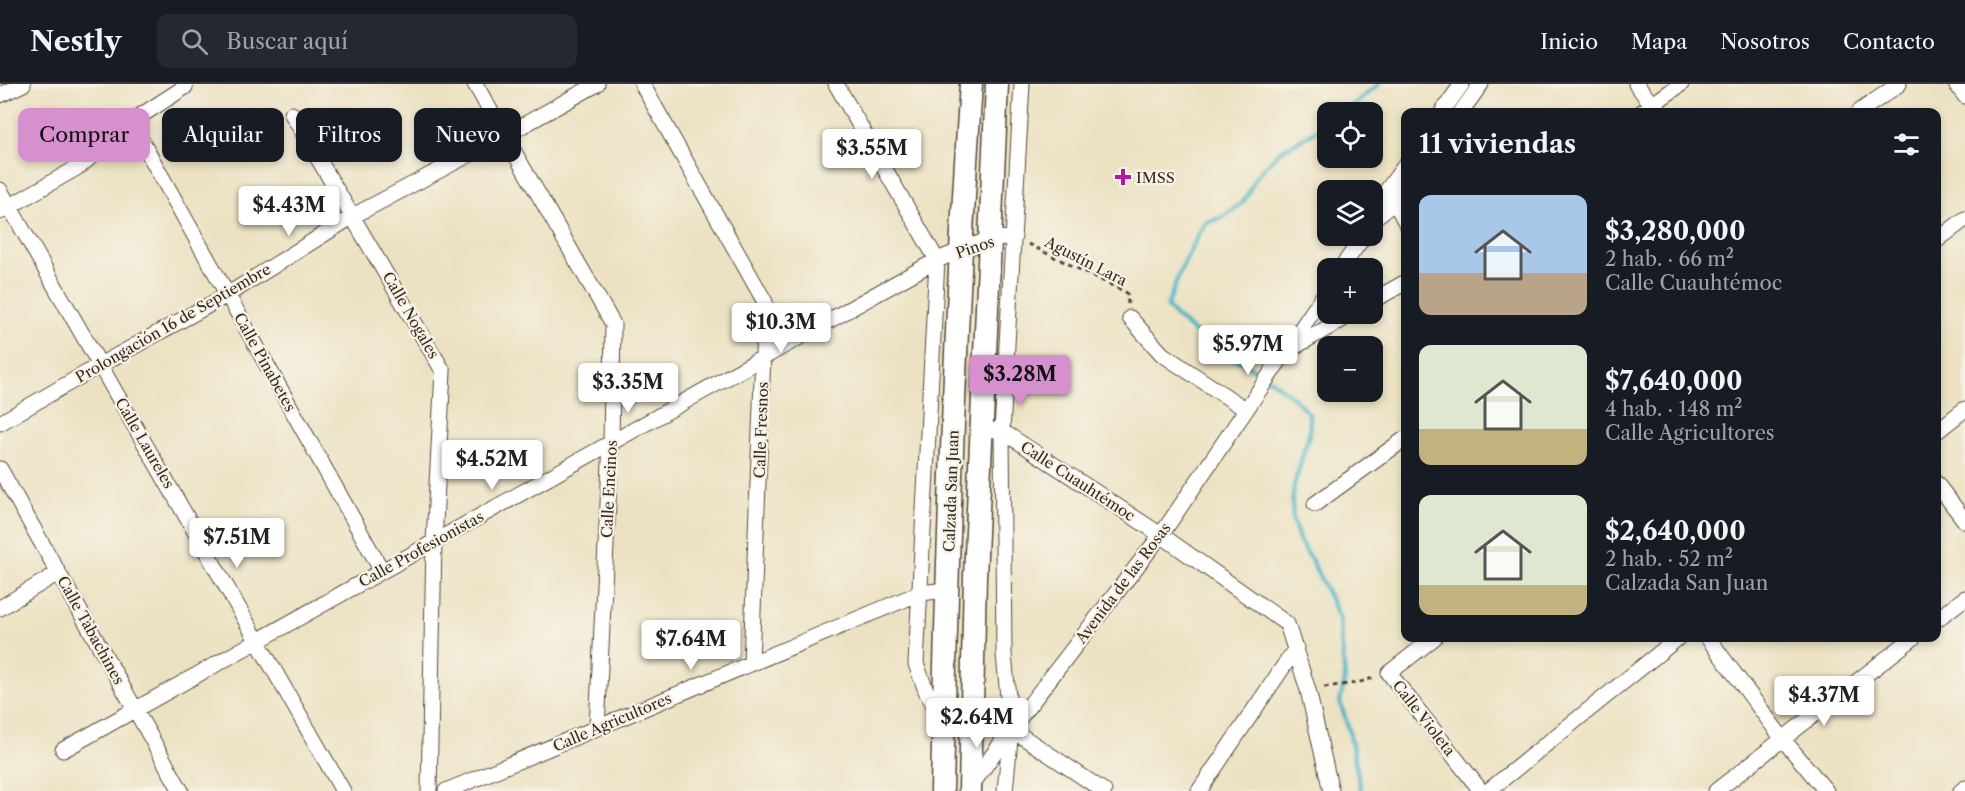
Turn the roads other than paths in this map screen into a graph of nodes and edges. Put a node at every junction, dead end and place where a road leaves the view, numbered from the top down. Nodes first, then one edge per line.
1 (23, 84) edge
2 (186, 84) edge
3 (475, 84) edge
4 (597, 84) edge
5 (642, 84) edge
6 (836, 84) edge
7 (971, 84) edge
8 (997, 84) edge
9 (1022, 84) edge
10 (1462, 84) edge
11 (1481, 84) edge
12 (1636, 84) edge
13 (1681, 84) edge
14 (1899, 84) edge
15 (1956, 84) edge
16 (0, 96) edge
17 (1965, 96) edge
18 (488, 108) edge
19 (1445, 108) edge
20 (1464, 108) edge
21 (1650, 108) edge
22 (1653, 108) edge
23 (1865, 108) edge
24 (150, 110) edge
25 (292, 114) dead end
26 (521, 126) edge
27 (150, 156) edge
28 (85, 162) edge
29 (455, 162) edge
30 (519, 162) edge
31 (1401, 174) edge
32 (0, 190) edge
33 (1401, 191) edge
34 (1390, 197) junction
35 (1383, 207) edge
36 (5, 210) edge
37 (1401, 215) edge
38 (353, 216) junction
39 (1965, 219) edge
40 (1014, 237) junction
41 (1941, 237) edge
42 (990, 239) junction
43 (960, 252) junction
44 (937, 260) junction
45 (1401, 285) edge
46 (227, 295) junction
47 (1383, 295) edge
48 (1317, 305) edge
49 (1130, 318) road end
50 (1335, 324) edge
51 (1284, 353) junction
52 (764, 357) junction
53 (100, 365) junction
54 (1248, 405) junction
55 (1965, 409) edge
56 (0, 423) edge
57 (1941, 428) edge
58 (993, 430) junction
59 (1401, 442) edge
60 (611, 443) junction
61 (0, 469) edge
62 (1941, 490) edge
63 (1315, 504) dead end
64 (1965, 521) edge
65 (1161, 535) junction
66 (434, 542) junction
67 (382, 571) junction
68 (58, 573) junction
69 (947, 590) junction
70 (920, 593) junction
71 (1965, 598) edge
72 (0, 608) edge
73 (1941, 616) edge
74 (258, 640) junction
75 (1429, 642) edge
76 (1673, 642) edge
77 (1711, 642) edge
78 (1908, 642) edge
79 (1296, 648) junction
80 (752, 663) junction
81 (135, 710) junction
82 (943, 721) junction
83 (597, 728) junction
84 (1011, 729) junction
85 (1782, 738) junction
86 (63, 750) dead end
87 (1965, 788) edge
88 (972, 790) edge
89 (181, 791) edge
90 (343, 791) edge
91 (429, 791) edge
92 (446, 791) edge
93 (942, 791) edge
94 (1005, 791) edge
95 (1104, 791) edge
96 (1198, 791) edge
97 (1331, 791) edge
98 (1480, 791) edge
99 (1488, 791) edge
100 (1716, 791) edge
101 (1826, 791) edge
102 (1961, 791) edge

1 - 16 street
2 - 24 street
3 - 18 street, Calle Encinos
4 - 26 street, Prolongación 16 de Septiembre
5 - 52 street, Calle Fresnos
6 - 44 street
7 - 43 main road, Calzada San Juan
8 - 42 main road, Calzada San Juan
9 - 40 street
10 - 19 street
11 - 20 street
12 - 21 street
13 - 22 street
14 - 23 street
15 - 17 street
25 - 38 street, Calle Nogales
27 - 46 street, Calle Pinabetes
28 - 36 street
29 - 38 street, Prolongación 16 de Septiembre
30 - 60 street, Calle Encinos
31 - 34 street
32 - 36 street, Calle Laureles
33 - 34 street
34 - 35 street
34 - 37 street
36 - 53 street, Calle Laureles
38 - 46 street, Prolongación 16 de Septiembre
38 - 66 street, Calle Nogales
39 - 41 street
40 - 42 street, Pinos
40 - 58 street
42 - 43 street, Pinos
42 - 58 main road, Calzada San Juan
43 - 44 street, Pinos
43 - 69 main road, Calzada San Juan
44 - 52 street, Calle Profesionistas
44 - 70 street
45 - 47 street
46 - 53 street, Prolongación 16 de Septiembre
46 - 67 street, Calle Pinabetes
48 - 51 street
49 - 54 street
50 - 51 street
51 - 54 street, Avenida de las Rosas
52 - 60 street, Calle Profesionistas
52 - 80 street, Calle Fresnos
53 - 56 street, Prolongación 16 de Septiembre
53 - 74 street, Calle Laureles
54 - 65 street, Avenida de las Rosas
55 - 57 street
58 - 65 street, Calle Cuauhtémoc
58 - 84 street
58 - 88 main road, Calzada San Juan
59 - 63 street
60 - 66 street, Calle Profesionistas
60 - 83 street, Calle Encinos
61 - 68 street, Calle Tabachines
62 - 64 street
65 - 79 street, Calle Cuauhtémoc
65 - 84 street, Avenida de las Rosas
66 - 67 street, Calle Profesionistas
66 - 91 street, Calle Nogales
67 - 74 street, Calle Profesionistas
68 - 72 street
68 - 81 street, Calle Tabachines
69 - 70 street, Calle Agricultores
69 - 82 main road, Calzada San Juan
70 - 80 street, Calle Agricultores
70 - 82 street
71 - 73 street
74 - 81 street, Calle Profesionistas
74 - 90 street, Calle Laureles
75 - 98 street, Calle Violeta
76 - 99 street
77 - 85 street
78 - 85 street
79 - 96 street
79 - 97 street
80 - 83 street, Calle Agricultores
81 - 86 street, Calle Profesionistas
81 - 89 street, Calle Tabachines
82 - 93 main road, Calzada San Juan
83 - 92 street, Calle Agricultores
84 - 88 street, Avenida de las Rosas
84 - 94 street
84 - 95 street
85 - 100 street
85 - 101 street
87 - 102 street

